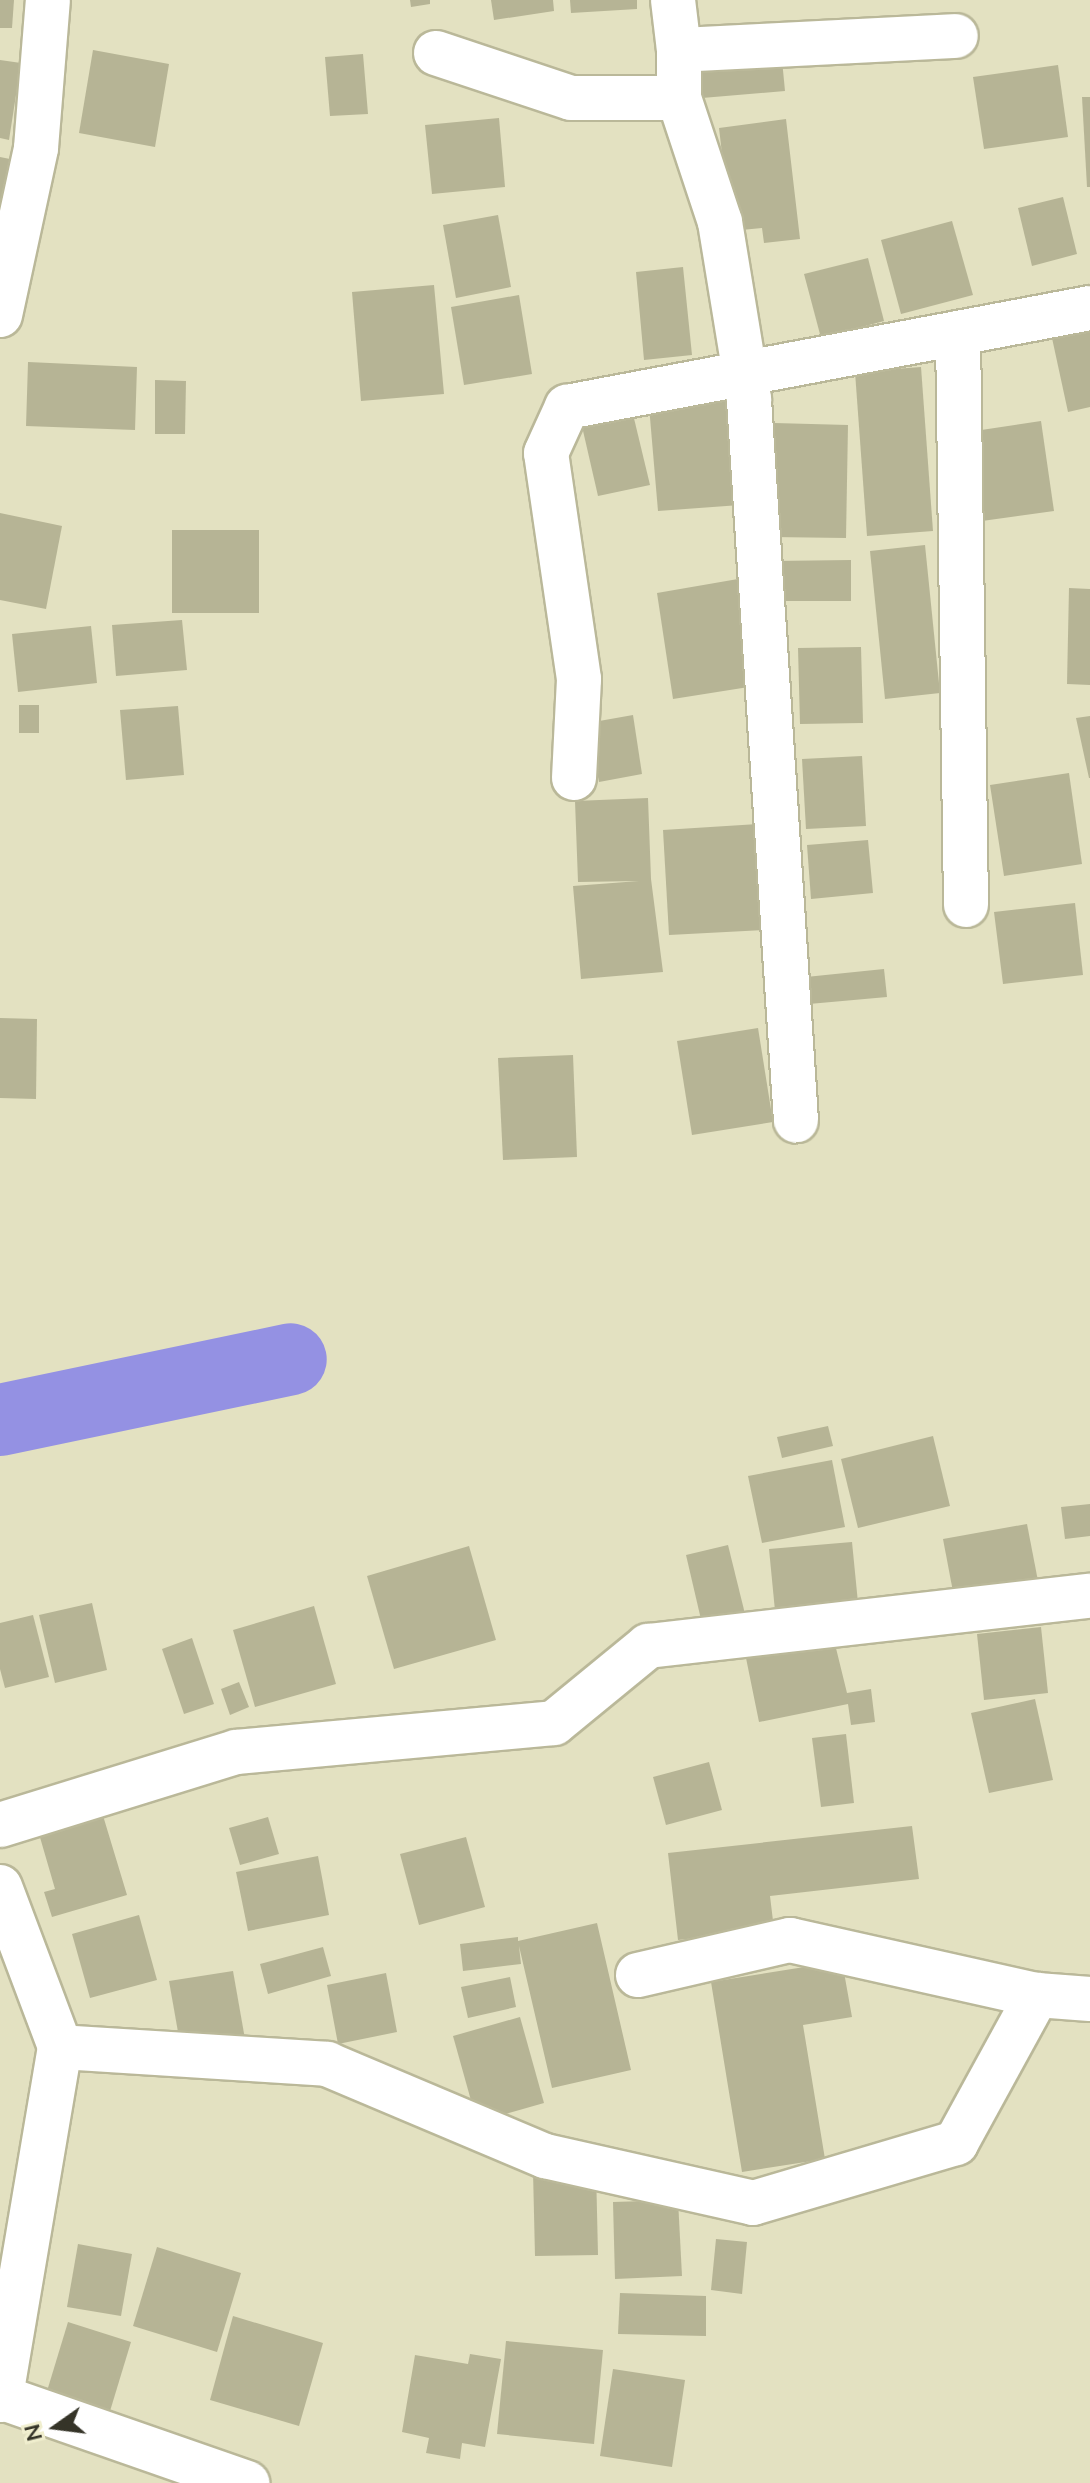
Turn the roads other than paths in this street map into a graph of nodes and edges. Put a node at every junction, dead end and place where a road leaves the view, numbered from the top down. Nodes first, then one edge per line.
1 (48, 0) edge
2 (673, 0) edge
3 (956, 36) dead end
4 (679, 50) junction
5 (436, 53) dead end
6 (679, 98) junction
7 (1090, 308) edge
8 (0, 315) edge
9 (958, 333) junction
10 (744, 372) junction
11 (574, 778) dead end
12 (966, 905) dead end
13 (796, 1120) dead end
14 (1090, 1596) edge
15 (0, 1825) edge
16 (0, 1887) edge
17 (638, 1975) dead end
18 (1037, 1995) junction
19 (1090, 1999) edge
20 (60, 2047) junction
21 (0, 2399) edge
22 (247, 2483) edge

1 - 8 street
2 - 4 street
3 - 4 street
4 - 6 street
5 - 6 street
6 - 10 street
7 - 9 street
9 - 10 street
9 - 12 street
10 - 11 street
10 - 13 street
14 - 15 street
16 - 20 street
17 - 18 street
18 - 19 street
18 - 20 street
20 - 21 street
21 - 22 street

